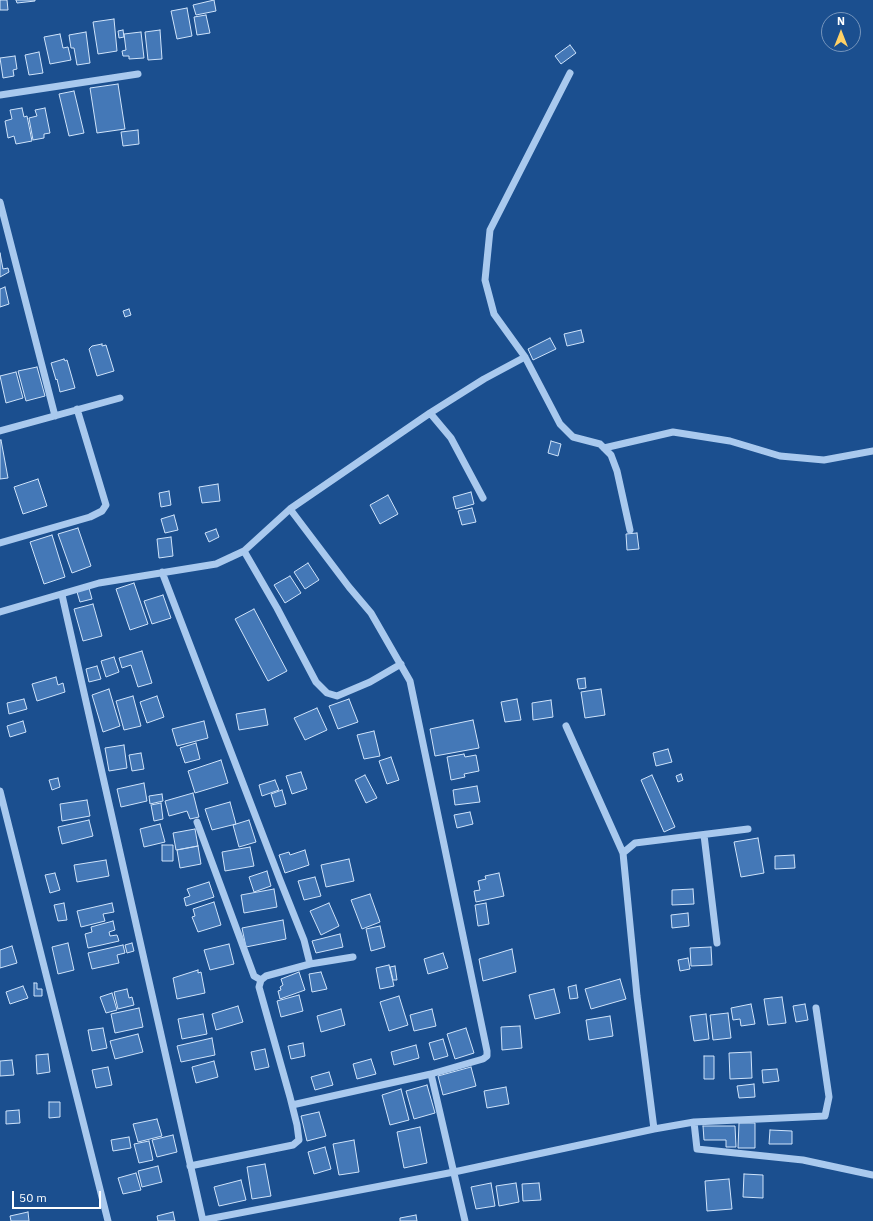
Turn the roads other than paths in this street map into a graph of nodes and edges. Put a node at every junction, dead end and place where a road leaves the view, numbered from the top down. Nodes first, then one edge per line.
1 (570, 73) dead end
2 (138, 74) dead end
3 (0, 95) edge
4 (0, 202) edge
5 (524, 357) junction
6 (120, 398) dead end
7 (77, 410) junction
8 (430, 413) junction
9 (55, 416) junction
10 (0, 431) edge
11 (604, 448) junction
12 (873, 451) edge
13 (483, 498) dead end
14 (290, 509) junction
15 (630, 530) dead end
16 (0, 543) edge
17 (244, 551) junction
18 (162, 572) junction
19 (62, 594) junction
20 (0, 612) edge
21 (401, 664) junction
22 (566, 726) dead end
23 (0, 791) edge
24 (197, 822) dead end
25 (748, 829) dead end
26 (704, 835) junction
27 (623, 853) junction
28 (717, 943) dead end
29 (353, 957) dead end
30 (310, 964) junction
31 (261, 980) junction
32 (816, 1008) dead end
33 (431, 1074) junction
34 (292, 1105) junction
35 (694, 1122) junction
36 (654, 1129) junction
37 (190, 1166) junction
38 (454, 1172) junction
39 (873, 1175) edge
40 (108, 1221) edge
41 (203, 1221) edge
42 (465, 1221) edge

1 - 5 street
2 - 3 street
4 - 9 street
5 - 8 street
5 - 11 street
6 - 7 street
7 - 9 street
7 - 16 street
8 - 13 street
8 - 14 street
9 - 10 street
11 - 12 street
11 - 15 street
14 - 17 street
14 - 21 street
17 - 18 street
17 - 21 street
18 - 19 street
18 - 30 street
19 - 20 street
19 - 37 street
21 - 33 street
22 - 27 street
23 - 40 street
24 - 31 street
25 - 26 street
26 - 27 street
26 - 28 street
27 - 36 street
29 - 30 street
30 - 31 street
31 - 34 street
32 - 35 street
33 - 34 street
33 - 38 street
34 - 37 street
35 - 36 street
35 - 39 street
36 - 38 street
37 - 41 street
38 - 41 street
38 - 42 street

